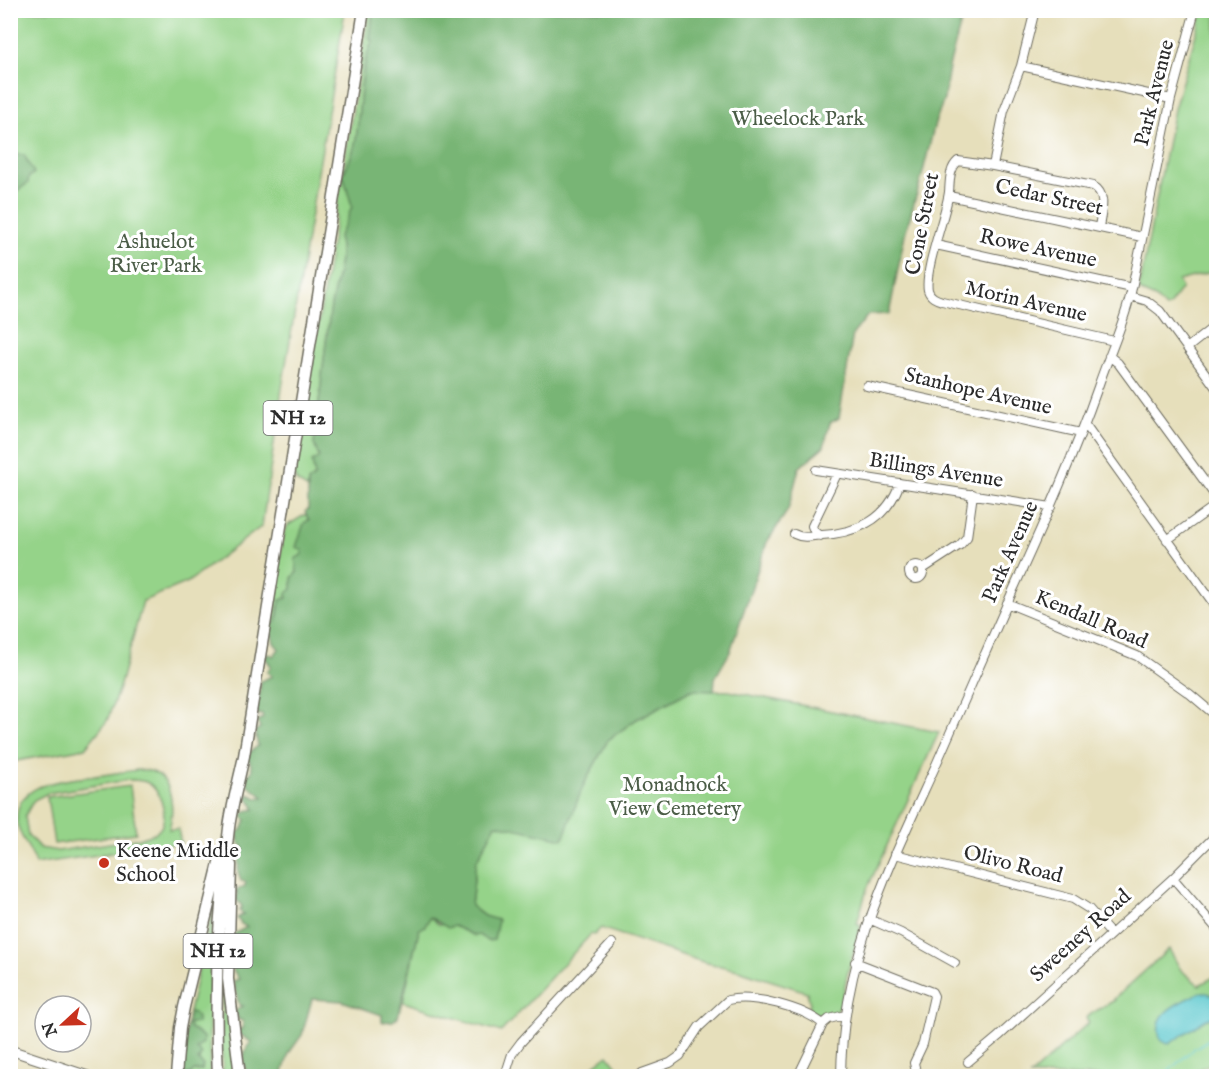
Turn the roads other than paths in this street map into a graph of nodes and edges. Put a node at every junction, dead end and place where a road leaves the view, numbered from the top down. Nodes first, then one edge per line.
1 (364, 10) edge
2 (1035, 10) edge
3 (1195, 10) edge
4 (1021, 66) junction
5 (1171, 99) junction
6 (993, 166) junction
7 (948, 195) junction
8 (1099, 227) junction
9 (1142, 237) junction
10 (936, 245) junction
11 (1131, 292) junction
12 (931, 296) joint
13 (1216, 325) edge
14 (1114, 341) junction
15 (1187, 348) junction
16 (1109, 356) junction
17 (867, 386) dead end
18 (1216, 388) edge
19 (1085, 424) junction
20 (1081, 433) junction
21 (816, 471) dead end
22 (837, 474) junction
23 (900, 483) junction
24 (973, 494) junction
25 (1216, 497) edge
26 (1216, 505) edge
27 (1051, 507) junction
28 (794, 534) dead end
29 (820, 536) junction
30 (1167, 540) junction
31 (923, 569) dead end
32 (1007, 603) junction
33 (1216, 607) edge
34 (1216, 716) edge
35 (230, 825) junction
36 (1216, 835) edge
37 (896, 854) junction
38 (1173, 878) junction
39 (868, 919) junction
40 (1216, 928) edge
41 (1110, 933) junction
42 (612, 943) dead end
43 (855, 962) junction
44 (955, 963) dead end
45 (845, 1015) junction
46 (823, 1024) junction
47 (10, 1050) edge
48 (968, 1062) dead end
49 (88, 1077) edge
50 (176, 1077) edge
51 (218, 1077) edge
52 (240, 1077) edge
53 (505, 1077) edge
54 (639, 1077) edge
55 (798, 1077) edge
56 (841, 1077) edge
57 (917, 1077) edge

1 - 35 highway, NH 12
2 - 4 street
3 - 5 street, Park Avenue
4 - 5 street
4 - 6 street
5 - 9 street, Park Avenue
6 - 7 street, Cone Street
6 - 8 street
7 - 8 street, Cedar Street
7 - 10 street, Cone Street
8 - 9 street, Cedar Street
9 - 11 street, Park Avenue
10 - 11 street, Rowe Avenue
10 - 12 street, Cone Street
11 - 14 street, Park Avenue
11 - 15 street, Rowe Avenue
12 - 14 street, Morin Avenue
13 - 15 street
14 - 16 street, Park Avenue
15 - 18 street, Rowe Avenue
16 - 19 street, Park Avenue
16 - 25 street
17 - 20 street, Stanhope Avenue
19 - 20 street, Park Avenue
19 - 30 street
20 - 27 street, Park Avenue
21 - 22 street, Billings Avenue
22 - 23 street, Billings Avenue
22 - 29 street
23 - 24 street, Billings Avenue
23 - 29 street
24 - 27 street, Billings Avenue
24 - 31 street
26 - 30 street
27 - 32 street, Park Avenue
28 - 29 street
30 - 33 street
32 - 34 street, Kendall Road
32 - 37 street, Park Avenue
35 - 50 highway
35 - 51 highway, NH 12
35 - 52 highway
36 - 38 street, Sweeney Road
37 - 39 street, Park Avenue
37 - 41 street, Olivo Road
38 - 40 street
38 - 41 street, Sweeney Road
39 - 43 street, Park Avenue
39 - 44 street
41 - 48 street, Sweeney Road
42 - 53 street
43 - 45 street, Park Avenue
43 - 57 street
45 - 46 street
45 - 56 street, Park Avenue
46 - 54 street
46 - 55 street
47 - 49 main road

